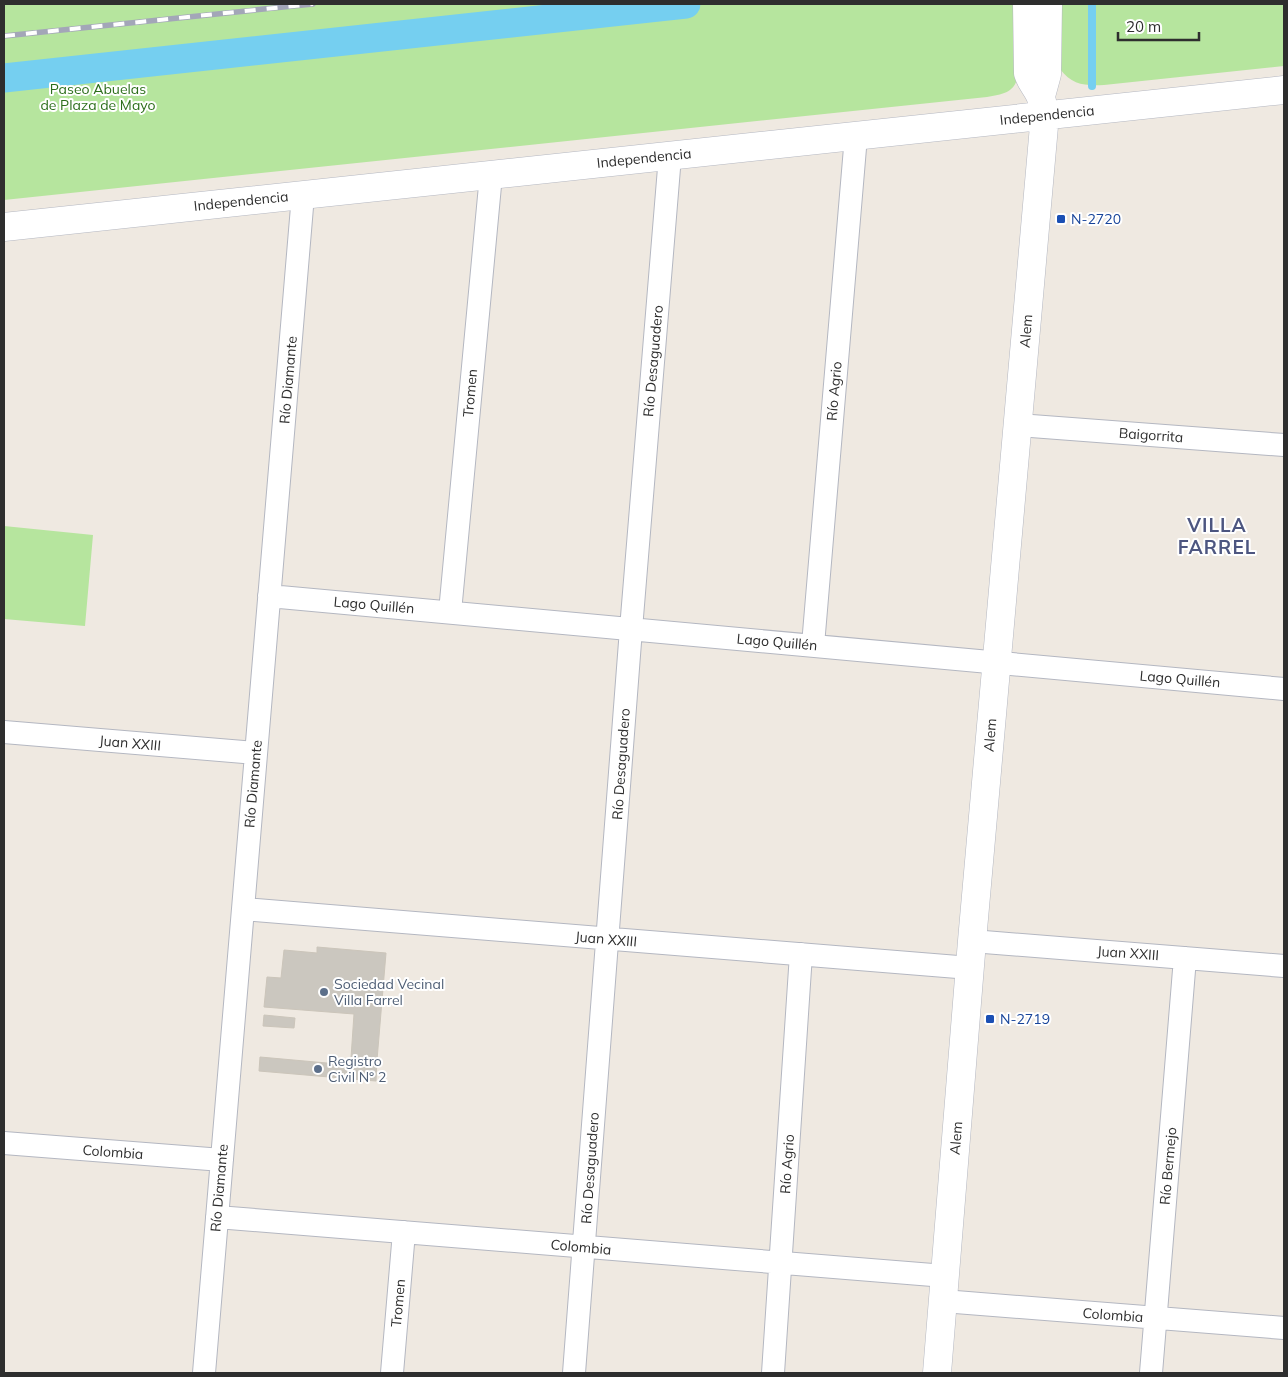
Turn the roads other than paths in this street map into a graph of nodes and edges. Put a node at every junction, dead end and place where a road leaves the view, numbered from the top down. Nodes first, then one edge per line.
1 (1028, 4) edge
2 (1048, 4) edge
3 (1284, 90) edge
4 (1042, 106) junction
5 (856, 136) junction
6 (670, 156) junction
7 (491, 175) junction
8 (304, 195) junction
9 (4, 227) edge
10 (1018, 425) junction
11 (1284, 445) edge
12 (270, 596) junction
13 (450, 612) junction
14 (631, 629) junction
15 (813, 645) junction
16 (997, 662) junction
17 (1284, 689) edge
18 (4, 732) edge
19 (256, 753) junction
20 (243, 909) junction
21 (608, 939) junction
22 (972, 941) junction
23 (801, 954) junction
24 (1185, 958) junction
25 (1284, 966) edge
26 (970, 968) junction
27 (4, 1143) edge
28 (222, 1160) junction
29 (217, 1217) junction
30 (404, 1232) junction
31 (583, 1247) junction
32 (780, 1262) junction
33 (944, 1289) junction
34 (1155, 1318) junction
35 (1284, 1328) edge
36 (204, 1373) edge
37 (392, 1373) edge
38 (574, 1373) edge
39 (773, 1373) edge
40 (937, 1373) edge
41 (1151, 1373) edge

1 - 4 street
2 - 4 street, Alem
3 - 4 street, Independencia
4 - 5 street, Independencia
4 - 10 street, Alem
5 - 6 street, Independencia
5 - 15 street, Río Agrio
6 - 7 street, Independencia
6 - 14 street, Río Desaguadero
7 - 8 street, Independencia
7 - 13 street, Tromen
8 - 9 street, Independencia
8 - 12 street, Río Diamante
10 - 11 street, Baigorrita
10 - 16 street, Alem
12 - 13 street, Lago Quillén
12 - 19 street, Río Diamante
13 - 14 street, Lago Quillén
14 - 15 street, Lago Quillén
14 - 21 street, Río Desaguadero
15 - 16 street, Lago Quillén
16 - 17 street, Lago Quillén
16 - 22 street, Alem
18 - 19 street, Juan XXIII
19 - 20 street, Río Diamante
20 - 21 street, Juan XXIII
20 - 28 street, Río Diamante
21 - 23 street, Juan XXIII
21 - 31 street, Río Desaguadero
22 - 24 street, Juan XXIII
22 - 26 street, Alem
23 - 26 street, Juan XXIII
23 - 32 street, Río Agrio
24 - 25 street, Juan XXIII
24 - 34 street, Río Bermejo
26 - 33 street, Alem
27 - 28 street, Colombia
28 - 29 street, Río Diamante
29 - 30 street, Colombia
29 - 36 street, Río Diamante
30 - 31 street, Colombia
30 - 37 street, Tromen
31 - 32 street, Colombia
31 - 38 street, Río Desaguadero
32 - 33 street, Colombia
32 - 39 street, Río Agrio
33 - 34 street, Colombia
33 - 40 street, Alem
34 - 35 street, Colombia
34 - 41 street, Río Bermejo

